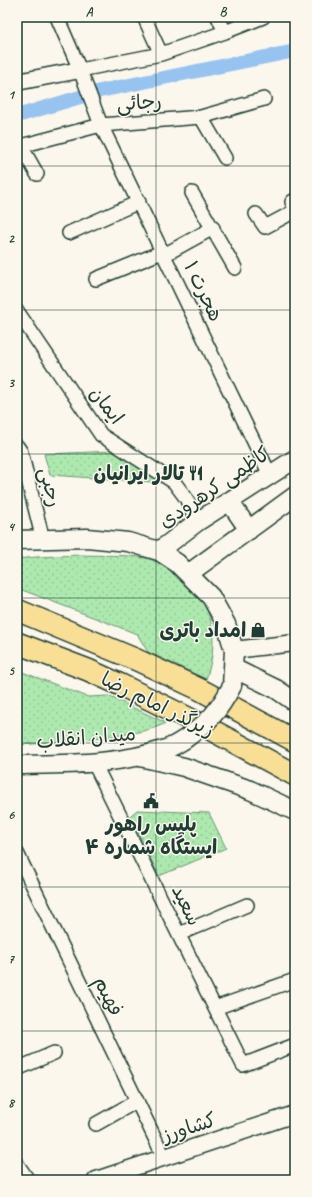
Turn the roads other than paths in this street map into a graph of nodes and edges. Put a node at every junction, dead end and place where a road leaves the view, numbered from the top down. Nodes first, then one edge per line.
1 (57, 17) edge
2 (144, 17) edge
3 (218, 17) edge
4 (263, 17) edge
5 (225, 32) junction
6 (161, 54) junction
7 (82, 74) junction
8 (17, 82) edge
9 (264, 99) dead end
10 (200, 117) junction
11 (101, 125) junction
12 (19, 146) edge
13 (225, 158) dead end
14 (37, 174) dead end
15 (192, 193) dead end
16 (139, 202) junction
17 (294, 205) edge
18 (256, 214) dead end
19 (213, 228) junction
20 (69, 233) dead end
21 (163, 253) junction
22 (235, 268) dead end
23 (96, 279) dead end
24 (17, 312) edge
25 (17, 446) edge
26 (295, 459) edge
27 (270, 475) junction
28 (295, 496) edge
29 (229, 501) junction
30 (197, 522) junction
31 (249, 530) junction
32 (17, 540) edge
33 (43, 540) junction
34 (159, 551) junction
35 (188, 574) junction
36 (17, 610) edge
37 (17, 643) edge
38 (295, 643) edge
39 (234, 650) junction
40 (233, 668) junction
41 (295, 702) edge
42 (295, 741) edge
43 (137, 757) junction
44 (94, 763) junction
45 (17, 765) edge
46 (295, 775) edge
47 (295, 811) edge
48 (17, 852) edge
49 (247, 905) dead end
50 (179, 934) junction
51 (295, 980) edge
52 (215, 1008) junction
53 (295, 1046) edge
54 (54, 1053) dead end
55 (17, 1069) edge
56 (137, 1101) junction
57 (295, 1114) edge
58 (96, 1124) dead end
59 (164, 1157) junction
60 (17, 1164) edge
61 (28, 1180) edge
62 (96, 1180) edge

1 - 7 street, هجرت ۱
2 - 6 street
3 - 5 street
4 - 5 street
5 - 6 street
6 - 7 street
7 - 8 street
7 - 11 street, هجرت ۱
9 - 10 street, رجائی
10 - 11 street, رجائی
10 - 13 street
11 - 12 street, رجائی
11 - 16 street, هجرت ۱
12 - 14 street
15 - 19 street
16 - 20 street
16 - 21 street, هجرت ۱
17 - 18 street
19 - 21 street
19 - 22 street
21 - 23 street
21 - 27 street, هجرت ۱
24 - 30 street, ایمان
25 - 33 street, رجبی
26 - 27 main road, کاظمی کرهرودی
27 - 29 main road, کاظمی کرهرودی
28 - 31 main road
29 - 30 main road, کاظمی کرهرودی
29 - 31 main road
30 - 34 main road, کاظمی کرهرودی
31 - 35 main road
32 - 33 main road, میدان انقلاب
33 - 34 main road, میدان انقلاب
34 - 35 main road, میدان انقلاب
35 - 39 main road, میدان انقلاب
36 - 42 highway, زیرگذر امام رضا
37 - 46 highway, زیرگذر امام رضا
38 - 39 street
39 - 40 main road, میدان انقلاب
40 - 41 main road
40 - 43 main road, میدان انقلاب, bridge
43 - 44 main road, میدان انقلاب
43 - 47 main road
44 - 45 main road, میدان انقلاب
44 - 50 street, سعید
48 - 56 street, فهیم
49 - 50 street
50 - 52 street, سعید
51 - 52 street
52 - 53 street, سعید
54 - 55 street
56 - 58 street
56 - 59 street, فهیم
57 - 59 street, کشاورز
59 - 62 street, کشاورز
60 - 61 street

